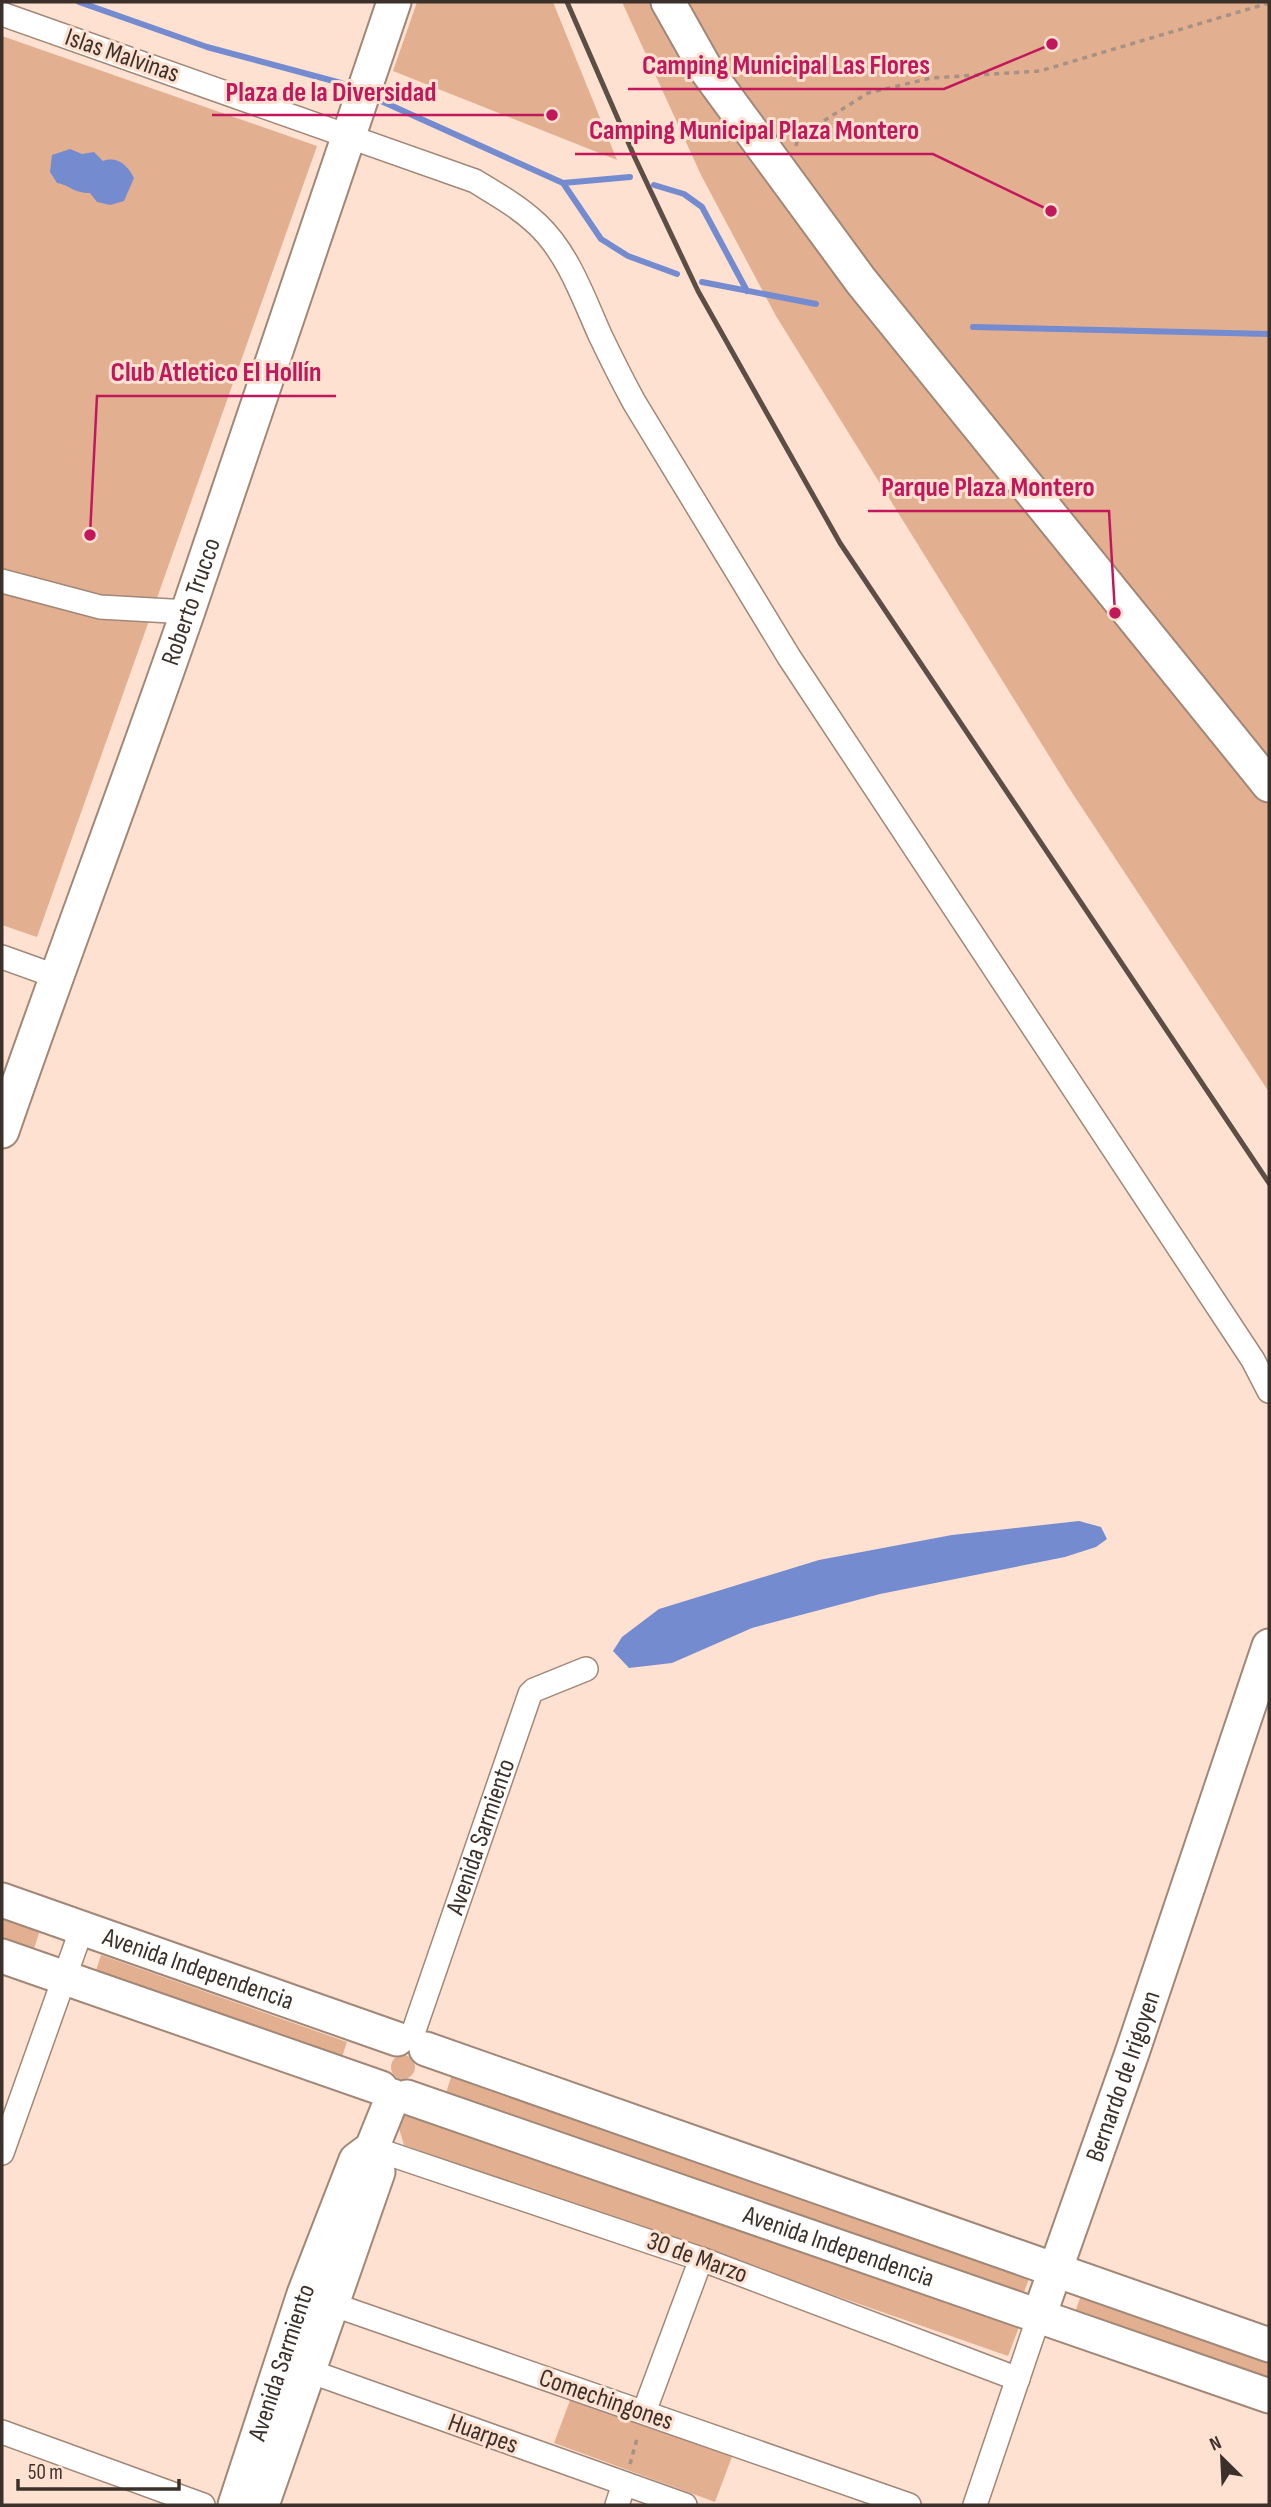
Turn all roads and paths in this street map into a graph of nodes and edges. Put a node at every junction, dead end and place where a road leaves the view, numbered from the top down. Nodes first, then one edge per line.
1 (394, 2) edge
2 (668, 2) edge
3 (1269, 3) edge
4 (2, 14) edge
5 (352, 122) junction
6 (787, 182) junction
7 (2, 581) edge
8 (188, 612) junction
9 (1269, 785) edge
10 (2, 957) edge
11 (55, 976) junction
12 (2, 1131) edge
13 (1269, 1391) edge
14 (1269, 1646) edge
15 (586, 1669) dead end
16 (2, 1900) edge
17 (82, 1928) junction
18 (2, 1956) edge
19 (64, 1978) junction
20 (411, 2042) junction
21 (394, 2094) junction
22 (372, 2148) junction
23 (2, 2153) edge
24 (701, 2259) junction
25 (1056, 2270) junction
26 (317, 2299) junction
27 (1039, 2316) junction
28 (1269, 2345) edge
29 (295, 2366) junction
30 (1018, 2379) junction
31 (1269, 2396) edge
32 (644, 2412) junction
33 (2, 2432) edge
34 (621, 2495) edge
35 (203, 2505) edge
36 (235, 2505) edge
37 (262, 2505) edge
38 (684, 2505) edge
39 (909, 2505) edge
40 (975, 2505) edge

1 - 5 main road, Roberto Trucco
2 - 6 main road
3 - 6 path
4 - 5 street, Islas Malvinas
5 - 8 main road, Roberto Trucco
5 - 13 street, Islas Malvinas
6 - 9 main road
7 - 8 street
8 - 11 main road, Roberto Trucco
10 - 11 street
11 - 12 main road, Roberto Trucco
14 - 25 main road, Bernardo de Irigoyen
15 - 20 street, Avenida Sarmiento
16 - 17 main road, Avenida Independencia
17 - 19 street
17 - 20 main road, Avenida Independencia
18 - 19 main road, Avenida Independencia
19 - 21 main road, Avenida Independencia
19 - 23 street
20 - 21 main road
20 - 21 main road
20 - 25 main road, Avenida Independencia
21 - 22 main road, Avenida Sarmiento
21 - 27 main road, Avenida Independencia
22 - 24 street, 30 de Marzo
22 - 26 main road, Avenida Sarmiento
24 - 30 street, 30 de Marzo
24 - 32 street
25 - 27 main road, Bernardo de Irigoyen
25 - 28 main road, Avenida Independencia
26 - 29 main road, Avenida Sarmiento
26 - 32 street, Comechingones
27 - 30 street, Bernardo de Irigoyen
27 - 31 main road, Avenida Independencia
29 - 34 street, Huarpes
29 - 36 main road, Avenida Sarmiento
29 - 37 main road, Avenida Sarmiento
30 - 40 street, Bernardo de Irigoyen
32 - 34 path
32 - 39 street, Comechingones
33 - 35 street
34 - 38 street, Huarpes

